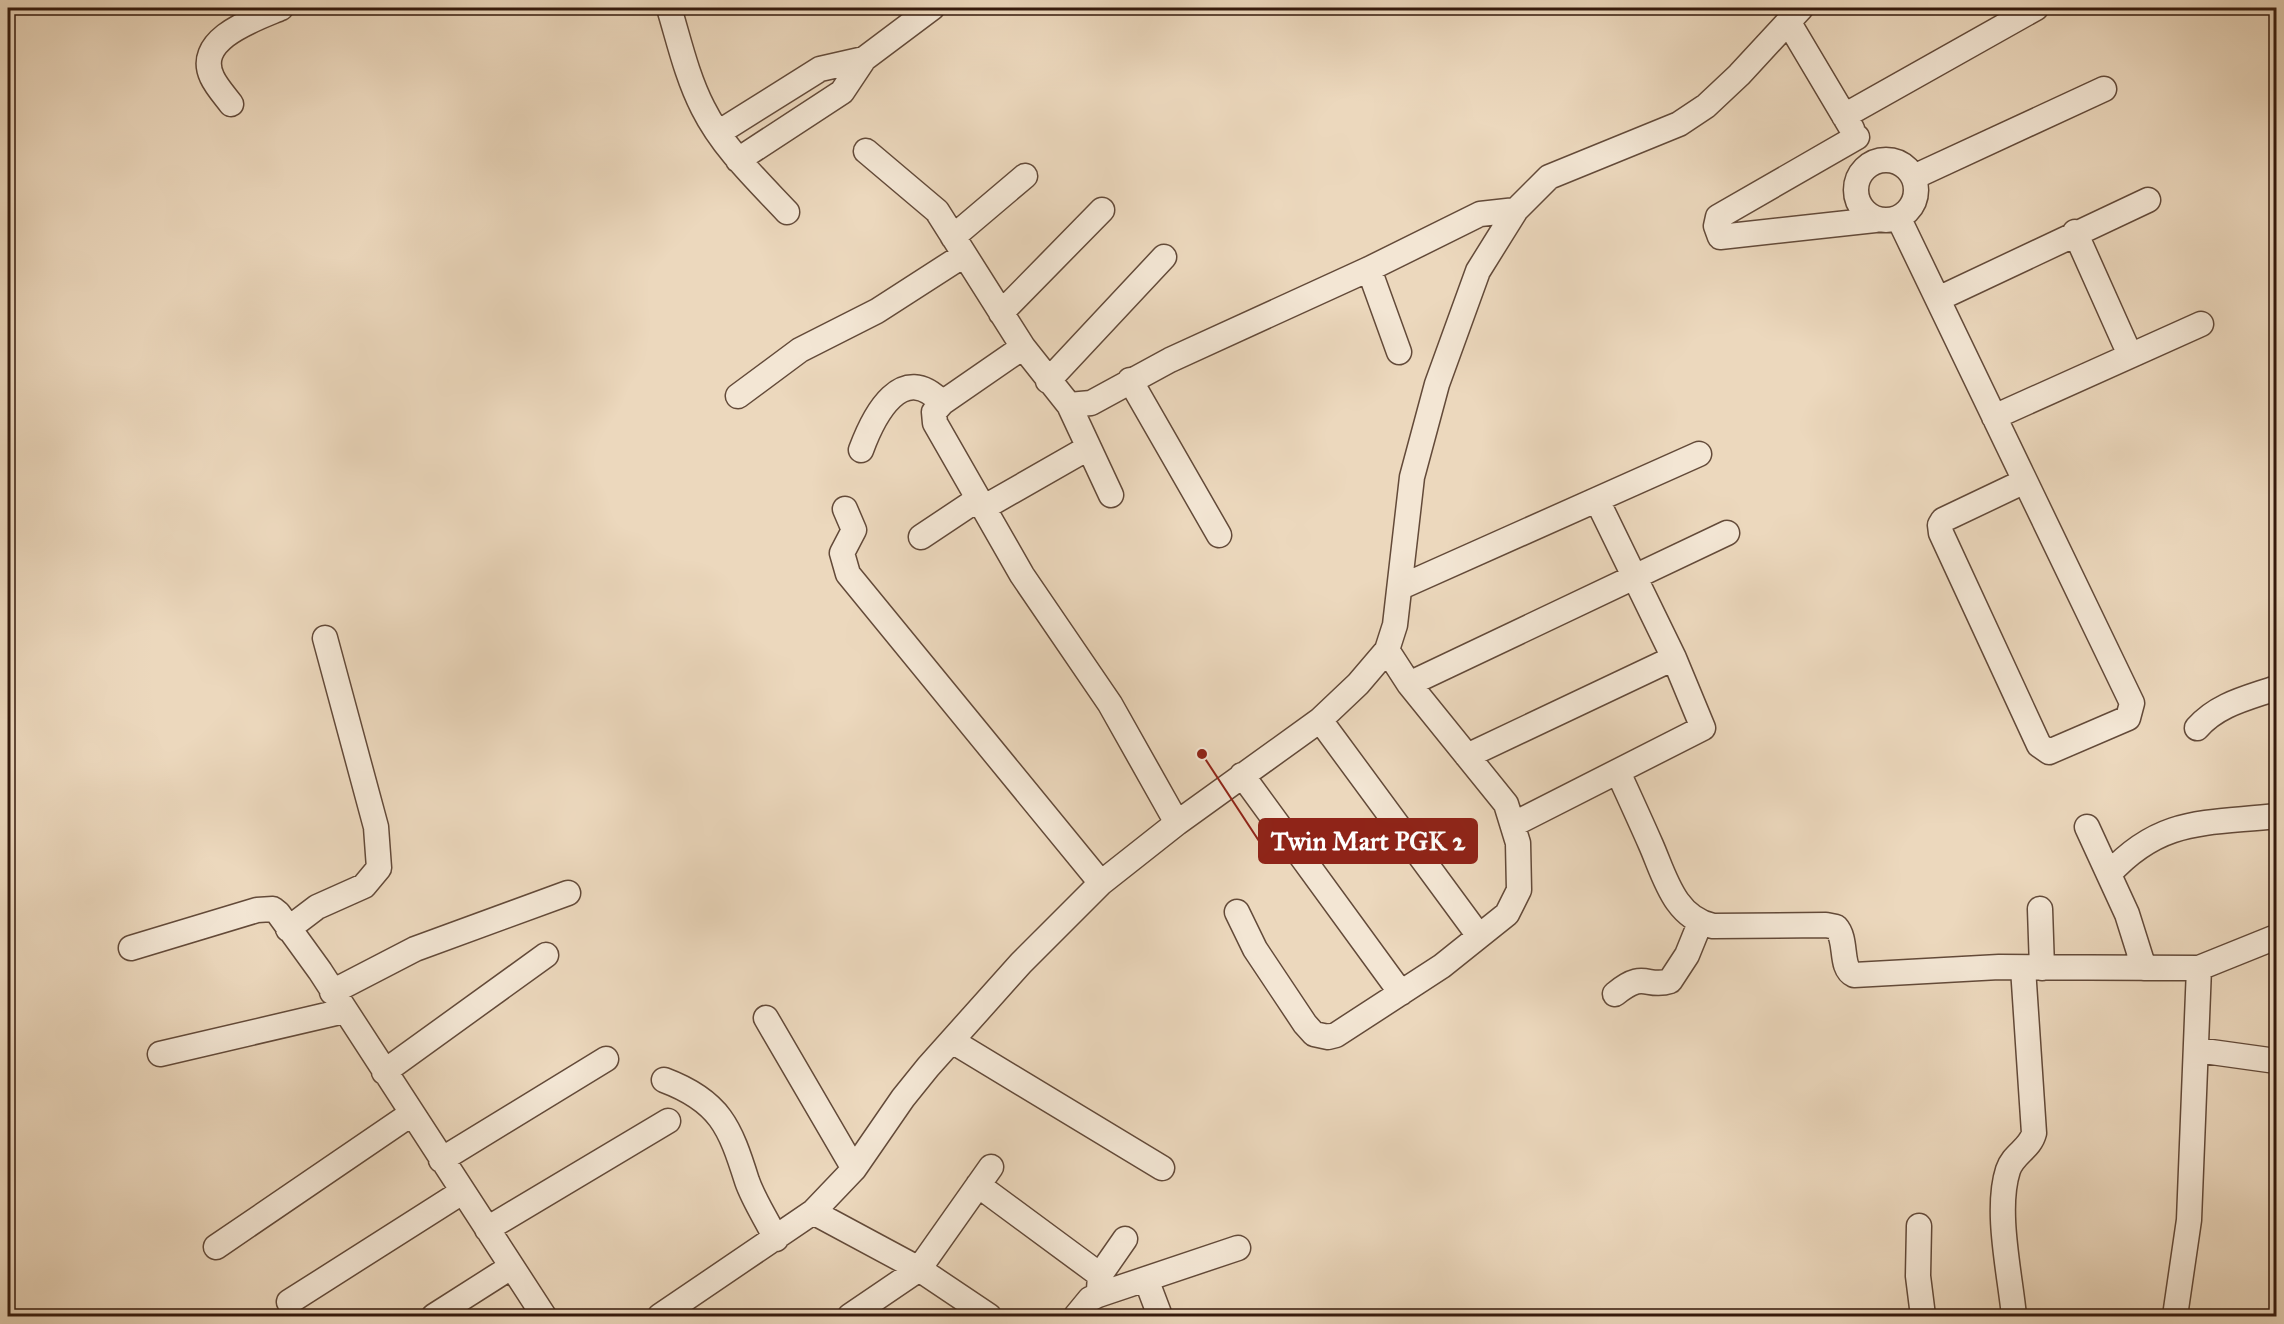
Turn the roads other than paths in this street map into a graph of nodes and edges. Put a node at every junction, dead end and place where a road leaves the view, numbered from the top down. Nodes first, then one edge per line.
1 (281, 8) edge
2 (932, 8) edge
3 (2036, 8) edge
4 (672, 9) edge
5 (246, 14) edge
6 (1795, 15) edge
7 (864, 58) junction
8 (2104, 89) dead end
9 (231, 104) dead end
10 (1845, 116) junction
11 (718, 133) junction
12 (1857, 137) junction
13 (866, 151) dead end
14 (738, 160) junction
15 (1871, 162) junction
16 (1025, 176) dead end
17 (1916, 176) junction
18 (2148, 200) dead end
19 (1102, 210) dead end
20 (1516, 210) junction
21 (787, 212) dead end
22 (1899, 219) junction
23 (1875, 220) junction
24 (2075, 232) junction
25 (959, 246) junction
26 (1164, 257) dead end
27 (1369, 269) junction
28 (1938, 299) junction
29 (1001, 312) junction
30 (2201, 324) dead end
31 (1023, 348) junction
32 (1399, 352) dead end
33 (2130, 355) junction
34 (1130, 380) junction
35 (1048, 381) junction
36 (738, 396) dead end
37 (942, 403) junction
38 (1069, 405) junction
39 (1994, 417) junction
40 (1088, 448) junction
41 (861, 450) dead end
42 (1699, 454) dead end
43 (2025, 481) junction
44 (1111, 495) dead end
45 (1597, 500) junction
46 (981, 503) junction
47 (845, 509) dead end
48 (1727, 532) dead end
49 (1219, 535) dead end
50 (921, 537) dead end
51 (1635, 577) junction
52 (1401, 587) junction
53 (325, 638) dead end
54 (1387, 650) junction
55 (1674, 658) junction
56 (1409, 684) junction
57 (2277, 688) edge
58 (1320, 720) junction
59 (2197, 728) dead end
60 (1467, 756) junction
61 (1618, 771) junction
62 (1242, 775) junction
63 (2277, 816) edge
64 (1177, 823) junction
65 (1514, 824) junction
66 (2087, 827) dead end
67 (2109, 874) junction
68 (1101, 883) junction
69 (568, 893) dead end
70 (2040, 909) dead end
71 (1237, 912) dead end
72 (1700, 923) junction
73 (288, 929) junction
74 (1479, 936) junction
75 (2277, 937) edge
76 (2254, 946) junction
77 (131, 948) dead end
78 (546, 955) dead end
79 (2277, 958) edge
80 (2032, 968) junction
81 (2144, 968) junction
82 (2199, 968) junction
83 (1401, 993) junction
84 (1615, 994) dead end
85 (338, 1001) junction
86 (766, 1018) dead end
87 (952, 1041) junction
88 (2197, 1050) junction
89 (160, 1054) dead end
90 (606, 1059) dead end
91 (2277, 1061) edge
92 (384, 1072) junction
93 (664, 1080) dead end
94 (411, 1114) junction
95 (668, 1121) dead end
96 (441, 1160) junction
97 (1162, 1168) dead end
98 (854, 1169) junction
99 (462, 1192) junction
100 (813, 1212) junction
101 (1919, 1226) dead end
102 (487, 1229) junction
103 (776, 1239) junction
104 (1125, 1239) dead end
105 (216, 1247) dead end
106 (1238, 1248) dead end
107 (511, 1266) junction
108 (919, 1269) junction
109 (1146, 1279) junction
110 (1099, 1285) junction
111 (289, 1302) dead end
112 (434, 1317) edge
113 (544, 1317) edge
114 (660, 1317) edge
115 (850, 1317) edge
116 (989, 1317) edge
117 (1076, 1317) edge
118 (1160, 1317) edge
119 (1923, 1317) edge
120 (2014, 1317) edge
121 (2175, 1317) edge

1 - 5 street
2 - 7 street
3 - 10 street
4 - 11 street
5 - 9 street
6 - 10 street
6 - 20 street
7 - 11 street
7 - 14 street
8 - 17 street
10 - 12 street
11 - 14 street
12 - 15 street
12 - 23 street
13 - 25 street
14 - 21 street
15 - 17 street
15 - 23 street
16 - 25 street
17 - 22 street
18 - 24 street
19 - 29 street
20 - 27 street
20 - 52 street
22 - 23 street
22 - 28 street
24 - 28 street
24 - 33 street
25 - 29 street
25 - 36 street
26 - 35 street
27 - 32 street
27 - 34 street
28 - 39 street
29 - 31 street
30 - 33 street
31 - 35 street
31 - 37 street
33 - 39 street
34 - 38 street
34 - 49 street
35 - 38 street
37 - 41 street
37 - 46 street
38 - 40 street
39 - 43 street
40 - 44 street
40 - 46 street
42 - 45 street
43 - 43 street
45 - 51 street
45 - 52 street
46 - 50 street
46 - 64 street
47 - 68 street
48 - 51 street
51 - 55 street
51 - 56 street
52 - 54 street
53 - 73 street
54 - 56 street
54 - 58 street
55 - 60 street
55 - 61 street
56 - 60 street
57 - 59 street
58 - 62 street
58 - 74 street
60 - 65 street
61 - 65 street
61 - 72 street
62 - 64 street
62 - 83 street
63 - 67 street
64 - 68 street
65 - 74 street
66 - 67 street
67 - 81 street
68 - 87 street
69 - 85 street
70 - 80 street
71 - 83 street
72 - 80 street
72 - 84 street
73 - 77 street
73 - 85 street
74 - 83 street
75 - 76 street
76 - 79 street
76 - 82 street
78 - 92 street
80 - 81 street
80 - 120 street
81 - 82 street
82 - 88 street
85 - 89 street
85 - 92 street
86 - 98 street
87 - 97 street
87 - 98 street
88 - 91 street
88 - 121 street
90 - 96 street
92 - 94 street
93 - 103 street
94 - 96 street
94 - 105 street
95 - 102 street
96 - 99 street
98 - 100 street
99 - 102 street
99 - 111 street
100 - 103 street
100 - 108 street
101 - 119 street
102 - 107 street
103 - 114 street
104 - 110 street
106 - 109 street
107 - 112 street
107 - 113 street
108 - 110 street
108 - 115 street
108 - 116 street
109 - 110 street
109 - 118 street
110 - 117 street

